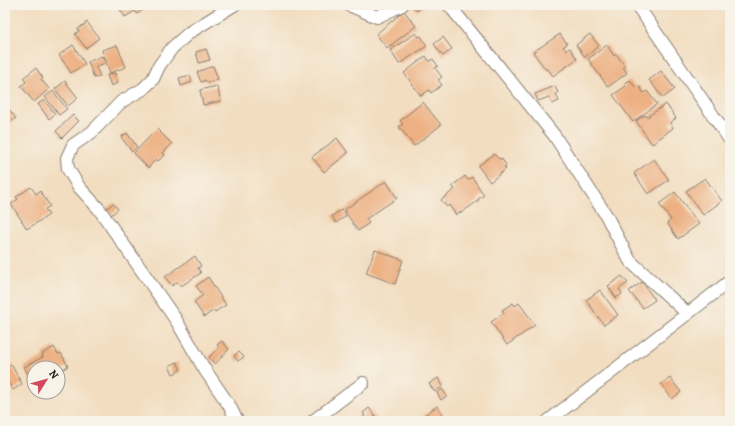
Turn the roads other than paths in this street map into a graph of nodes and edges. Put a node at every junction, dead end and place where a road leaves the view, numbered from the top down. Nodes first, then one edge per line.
1 (234, 5) edge
2 (349, 5) edge
3 (402, 5) edge
4 (449, 5) edge
5 (637, 5) edge
6 (730, 140) edge
7 (730, 281) edge
8 (687, 313) junction
9 (363, 382) dead end
10 (236, 421) edge
11 (313, 421) edge
12 (548, 421) edge

1 - 10 street
2 - 3 street
4 - 8 street
5 - 6 street
7 - 8 street
8 - 12 street
9 - 11 street

